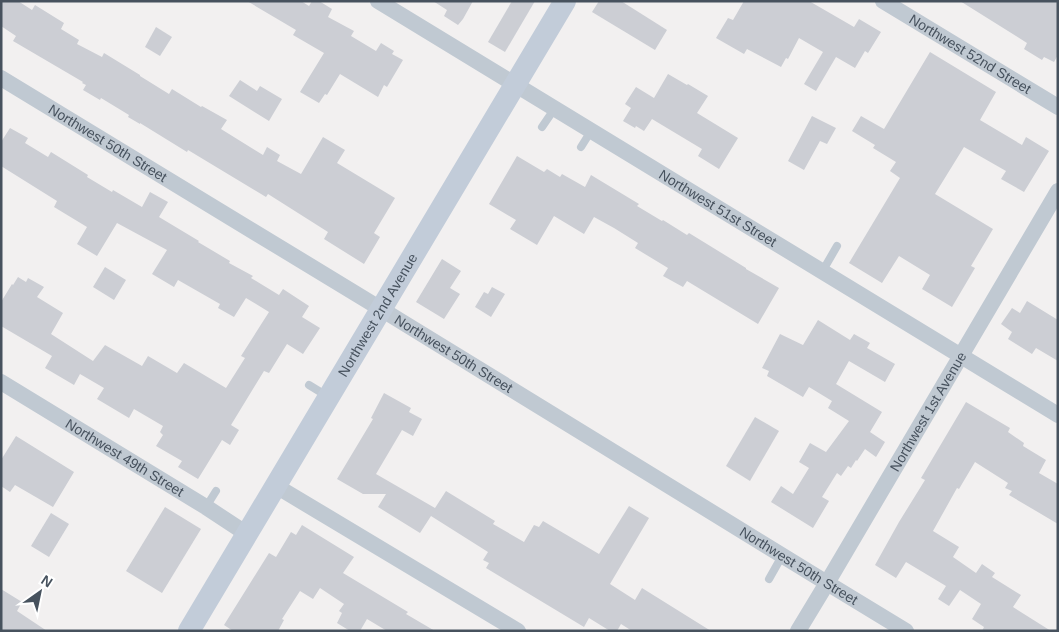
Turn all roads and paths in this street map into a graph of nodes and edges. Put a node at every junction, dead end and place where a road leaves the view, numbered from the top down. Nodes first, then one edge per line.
1 (378, 1) edge
2 (565, 1) edge
3 (883, 1) edge
4 (1, 78) edge
5 (516, 84) junction
6 (1058, 107) edge
7 (555, 108) junction
8 (542, 128) dead end
9 (591, 131) junction
10 (581, 147) dead end
11 (1058, 191) edge
12 (837, 246) dead end
13 (822, 272) junction
14 (381, 309) junction
15 (960, 356) junction
16 (1, 382) edge
17 (310, 385) dead end
18 (328, 397) junction
19 (1058, 415) edge
20 (276, 486) junction
21 (216, 491) dead end
22 (206, 507) junction
23 (247, 534) junction
24 (782, 556) junction
25 (769, 578) dead end
26 (827, 583) junction
27 (189, 631) edge
28 (518, 631) edge
29 (798, 631) edge
30 (906, 631) edge

1 - 5 street, Northwest 51st Street
2 - 5 street, Northwest 2nd Avenue
3 - 6 street, Northwest 52nd Street
4 - 14 street, Northwest 50th Street
5 - 7 street, Northwest 51st Street
5 - 14 street, Northwest 2nd Avenue
7 - 8 lane
7 - 9 street, Northwest 51st Street
9 - 10 lane
9 - 13 street, Northwest 51st Street
11 - 15 street, Northwest 1st Avenue
12 - 13 lane
13 - 15 street, Northwest 51st Street
14 - 18 street, Northwest 2nd Avenue
14 - 24 street, Northwest 50th Street
15 - 19 street, Northwest 51st Street
15 - 26 street, Northwest 1st Avenue
16 - 22 street, Northwest 49th Street
17 - 18 lane
18 - 20 street, Northwest 2nd Avenue
20 - 23 street, Northwest 2nd Avenue
20 - 28 street
21 - 22 lane
22 - 23 street, Northwest 49th Street
23 - 27 street, Northwest 2nd Avenue
24 - 25 lane
24 - 26 street, Northwest 50th Street
26 - 29 street, Northwest 1st Avenue
26 - 30 street, Northwest 50th Street

